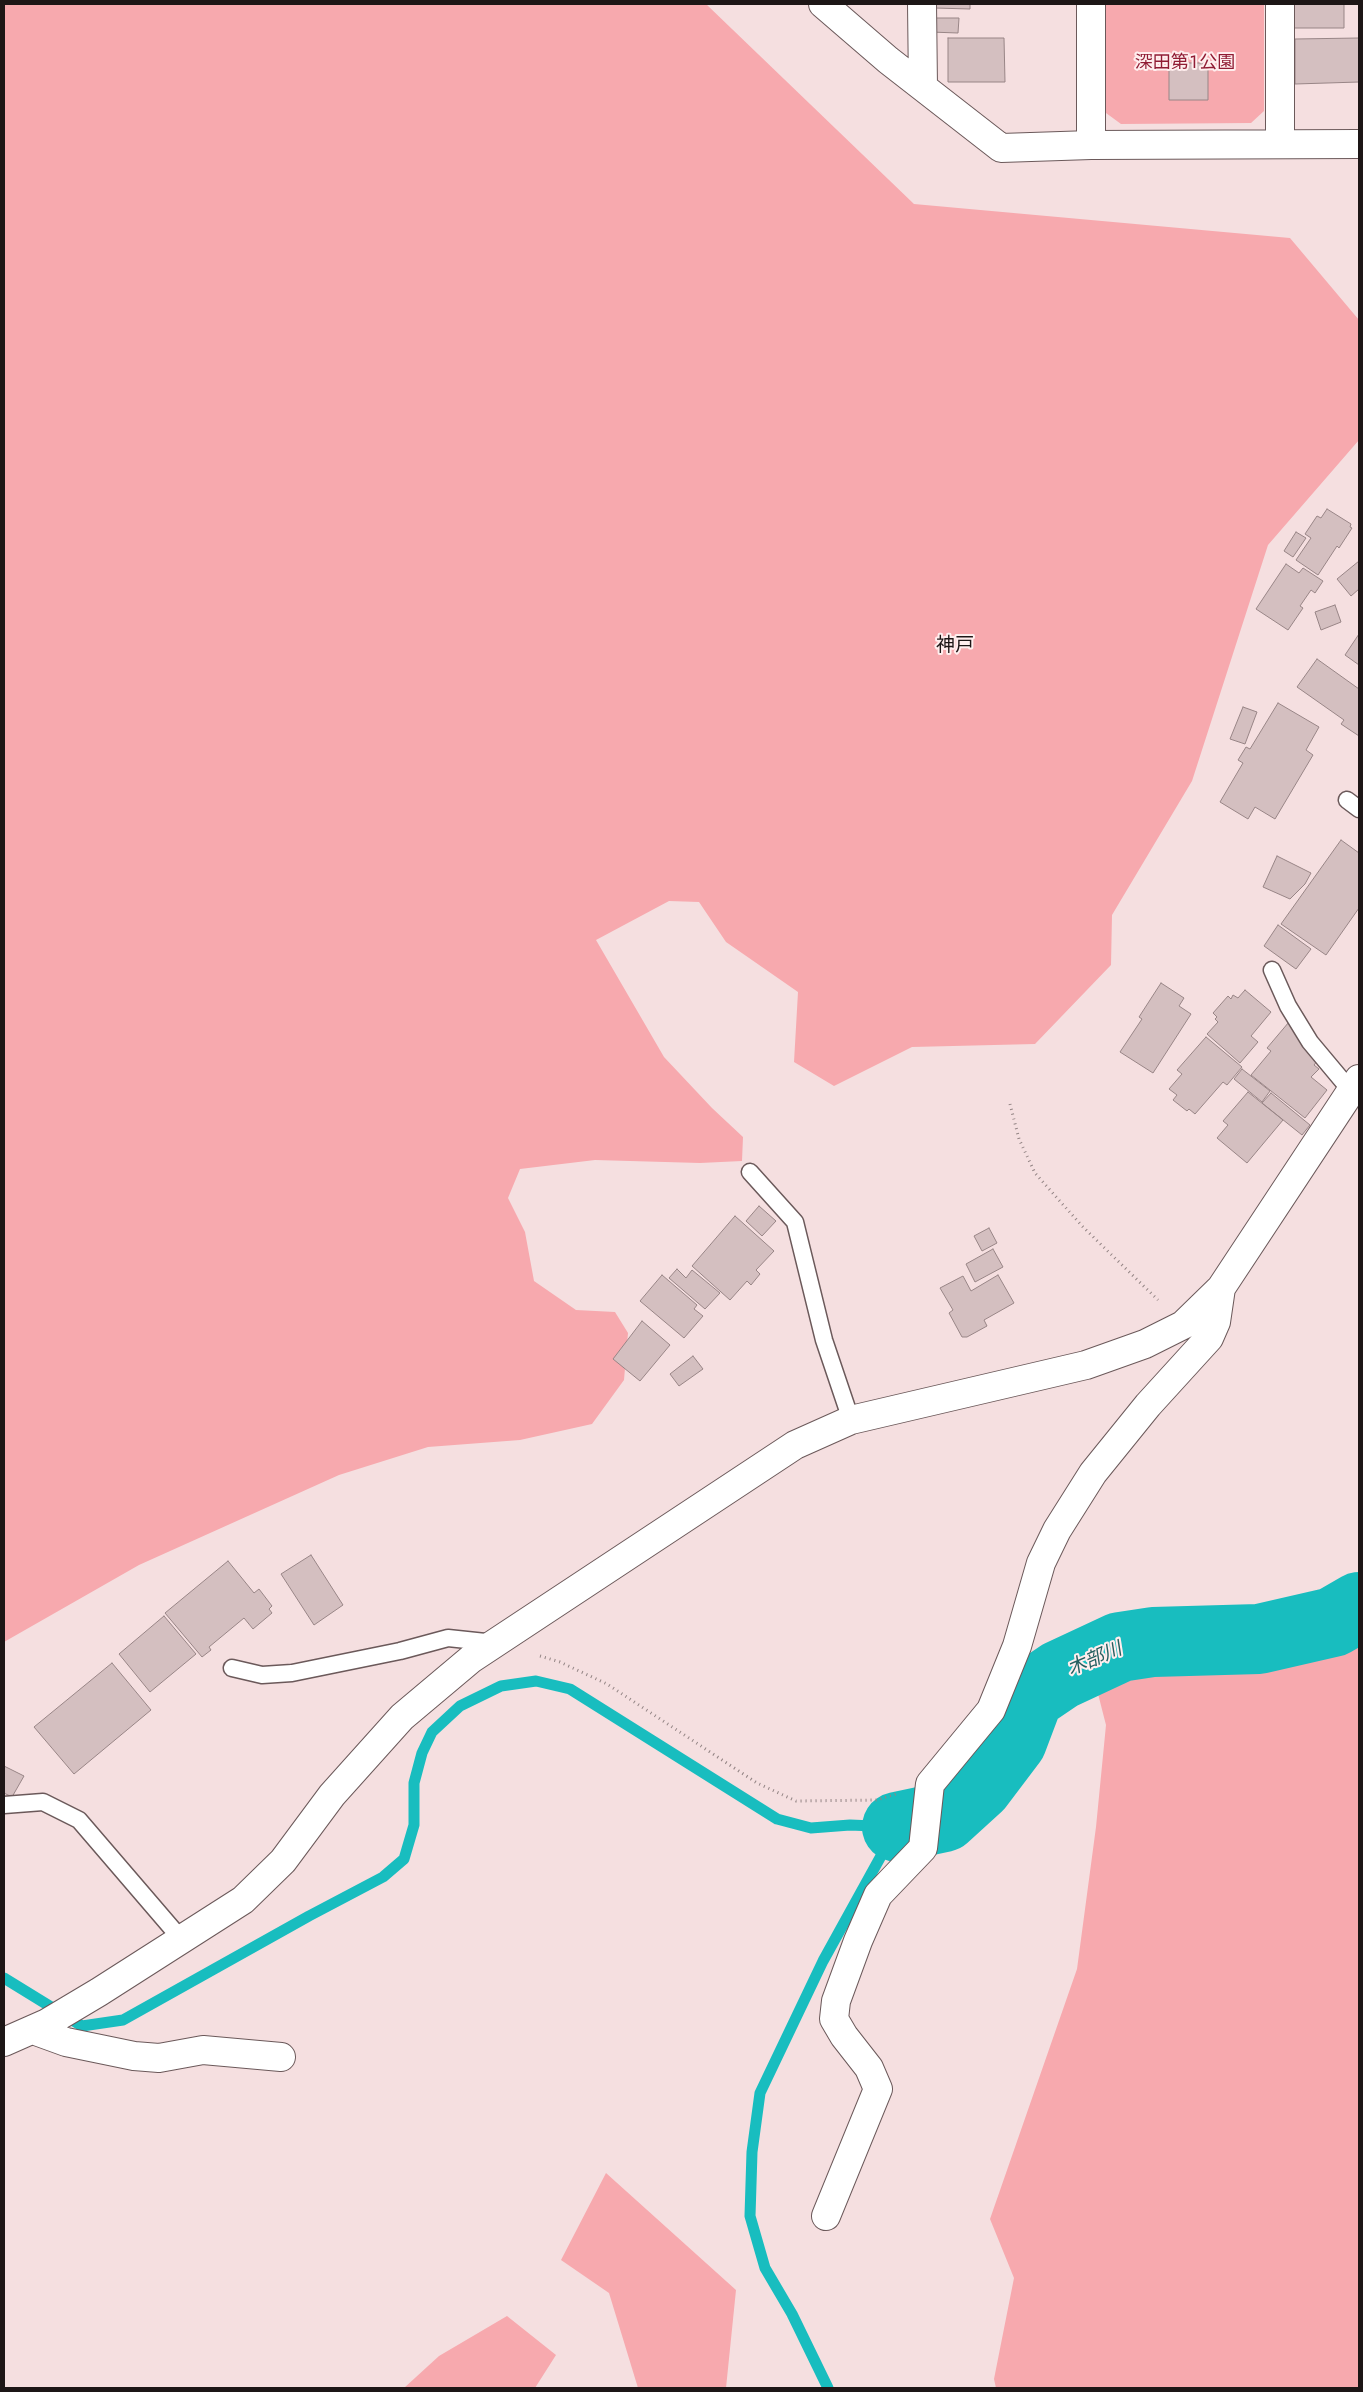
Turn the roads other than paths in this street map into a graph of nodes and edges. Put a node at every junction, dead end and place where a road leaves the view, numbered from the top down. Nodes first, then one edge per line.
1 (823, 4) edge
2 (922, 4) edge
3 (1091, 4) edge
4 (1280, 4) edge
5 (922, 87) junction
6 (1280, 144) junction
7 (1359, 144) edge
8 (1091, 145) junction
9 (1272, 970) dead end
10 (1355, 1085) edge
11 (750, 1172) dead end
12 (1221, 1288) junction
13 (851, 1420) junction
14 (495, 1643) junction
15 (232, 1668) dead end
16 (4, 1805) edge
17 (182, 1940) junction
18 (33, 2030) junction
19 (4, 2042) edge
20 (281, 2057) dead end
21 (826, 2216) dead end

1 - 5 street
2 - 5 street
3 - 8 street
4 - 6 street
5 - 8 street
6 - 7 street
6 - 8 street
9 - 10 lane
10 - 12 street
11 - 13 lane
12 - 13 street
12 - 21 street
13 - 14 street
14 - 15 lane
14 - 17 street
16 - 17 lane
17 - 18 street
18 - 19 street
18 - 20 street

